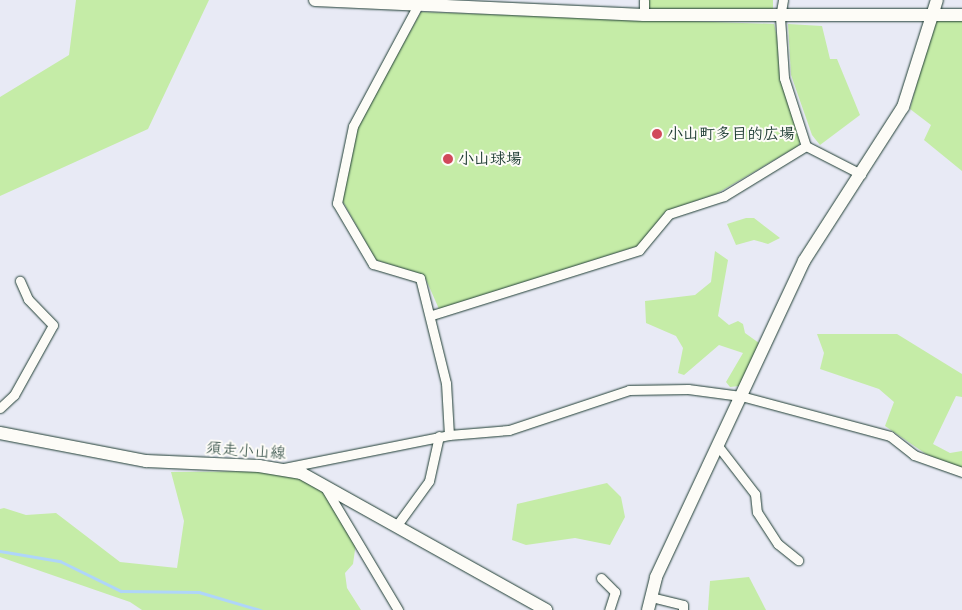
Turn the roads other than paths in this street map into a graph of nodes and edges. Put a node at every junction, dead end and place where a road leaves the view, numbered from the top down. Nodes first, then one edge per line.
1 (316, 0) edge
2 (644, 0) edge
3 (783, 0) edge
4 (937, 0) edge
5 (418, 5) junction
6 (644, 15) junction
7 (932, 15) junction
8 (962, 15) edge
9 (780, 17) junction
10 (806, 146) junction
11 (861, 174) junction
12 (20, 281) dead end
13 (432, 315) junction
14 (741, 396) junction
15 (0, 408) edge
16 (0, 433) edge
17 (449, 435) junction
18 (439, 436) junction
19 (718, 446) junction
20 (284, 468) junction
21 (962, 472) edge
22 (322, 482) junction
23 (397, 525) junction
24 (798, 560) dead end
25 (601, 578) dead end
26 (651, 597) junction
27 (398, 610) edge
28 (546, 610) edge
29 (609, 610) edge
30 (648, 610) edge
31 (682, 610) edge

1 - 5 street
2 - 6 street
3 - 9 street
4 - 7 street
5 - 6 street
5 - 13 street
6 - 9 street
7 - 8 street
7 - 9 street
7 - 11 street
9 - 10 street
10 - 11 street
10 - 13 street
11 - 14 street
12 - 15 street
13 - 17 street
14 - 17 street
14 - 19 street
14 - 21 street
16 - 20 street, 須走小山線
17 - 18 street
18 - 20 street
18 - 23 street
19 - 24 street
19 - 26 street
20 - 22 street, 須走小山線
22 - 23 street, 須走小山線
22 - 27 street
23 - 28 street, 須走小山線
25 - 29 street
26 - 30 street
26 - 31 street

